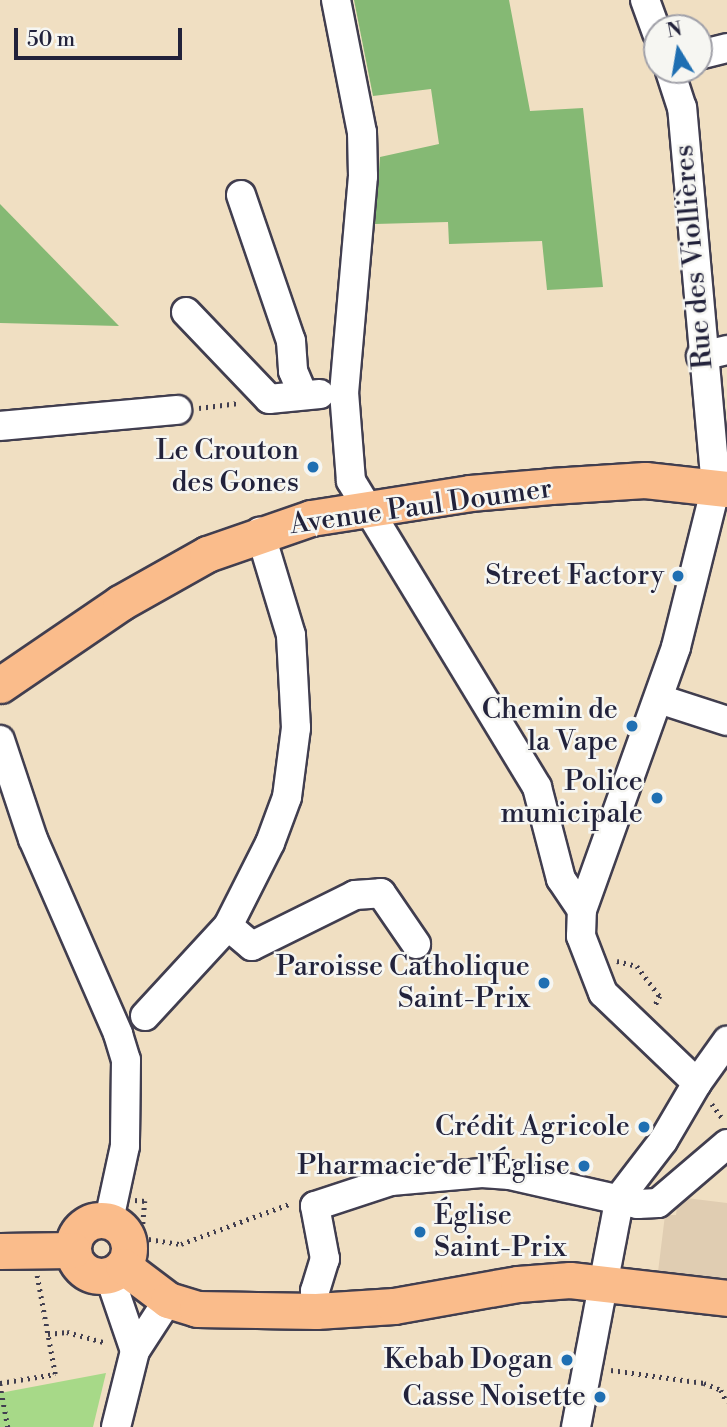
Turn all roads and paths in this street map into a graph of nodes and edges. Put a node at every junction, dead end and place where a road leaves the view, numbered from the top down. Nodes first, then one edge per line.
1 (336, 0) edge
2 (674, 84) edge
3 (241, 195) dead end
4 (186, 313) dead end
5 (714, 353) edge
6 (344, 392) junction
7 (303, 395) junction
8 (269, 399) junction
9 (177, 410) joint
10 (0, 426) edge
11 (721, 488) edge
12 (366, 509) junction
13 (260, 532) junction
14 (0, 685) edge
15 (659, 699) junction
16 (727, 721) edge
17 (0, 740) edge
18 (582, 910) junction
19 (228, 926) junction
20 (416, 944) dead end
21 (611, 955) dead end
22 (657, 1010) dead end
23 (145, 1016) dead end
24 (727, 1041) edge
25 (698, 1083) junction
26 (727, 1144) edge
27 (620, 1197) junction
28 (295, 1202) dead end
29 (111, 1210) junction
30 (72, 1250) junction
31 (16, 1251) edge
32 (116, 1270) junction
33 (603, 1283) junction
34 (727, 1298) edge
35 (168, 1300) junction
36 (316, 1311) junction
37 (48, 1334) junction
38 (135, 1351) junction
39 (589, 1366) junction
40 (0, 1383) edge
41 (727, 1403) edge
42 (8, 1427) edge
43 (116, 1427) edge
44 (576, 1427) edge

1 - 6 street
2 - 5 street, Rue des Viollières
3 - 7 street
4 - 8 street
5 - 11 street, Rue des Viollières
6 - 7 street
6 - 12 street
7 - 8 street
8 - 9 path
9 - 10 street
11 - 12 main road, Avenue Paul Doumer
11 - 15 street, Rue des Viollières
12 - 13 main road, Avenue Paul Doumer
12 - 18 street
13 - 14 main road, Avenue Paul Doumer
13 - 19 street
15 - 16 street
15 - 18 street, Rue des Viollières
17 - 29 street
18 - 25 street
19 - 20 street
19 - 23 street
21 - 22 path
24 - 25 street
25 - 27 street
26 - 27 street
27 - 33 street
27 - 36 street
28 - 29 path
29 - 30 main road
29 - 32 main road
30 - 31 main road
30 - 32 main road
31 - 37 path
32 - 35 main road
32 - 38 street
33 - 34 main road
33 - 36 main road
33 - 39 street
35 - 36 main road
35 - 38 street
37 - 38 path
37 - 40 path
38 - 43 street
39 - 41 path
39 - 44 street
40 - 42 path

